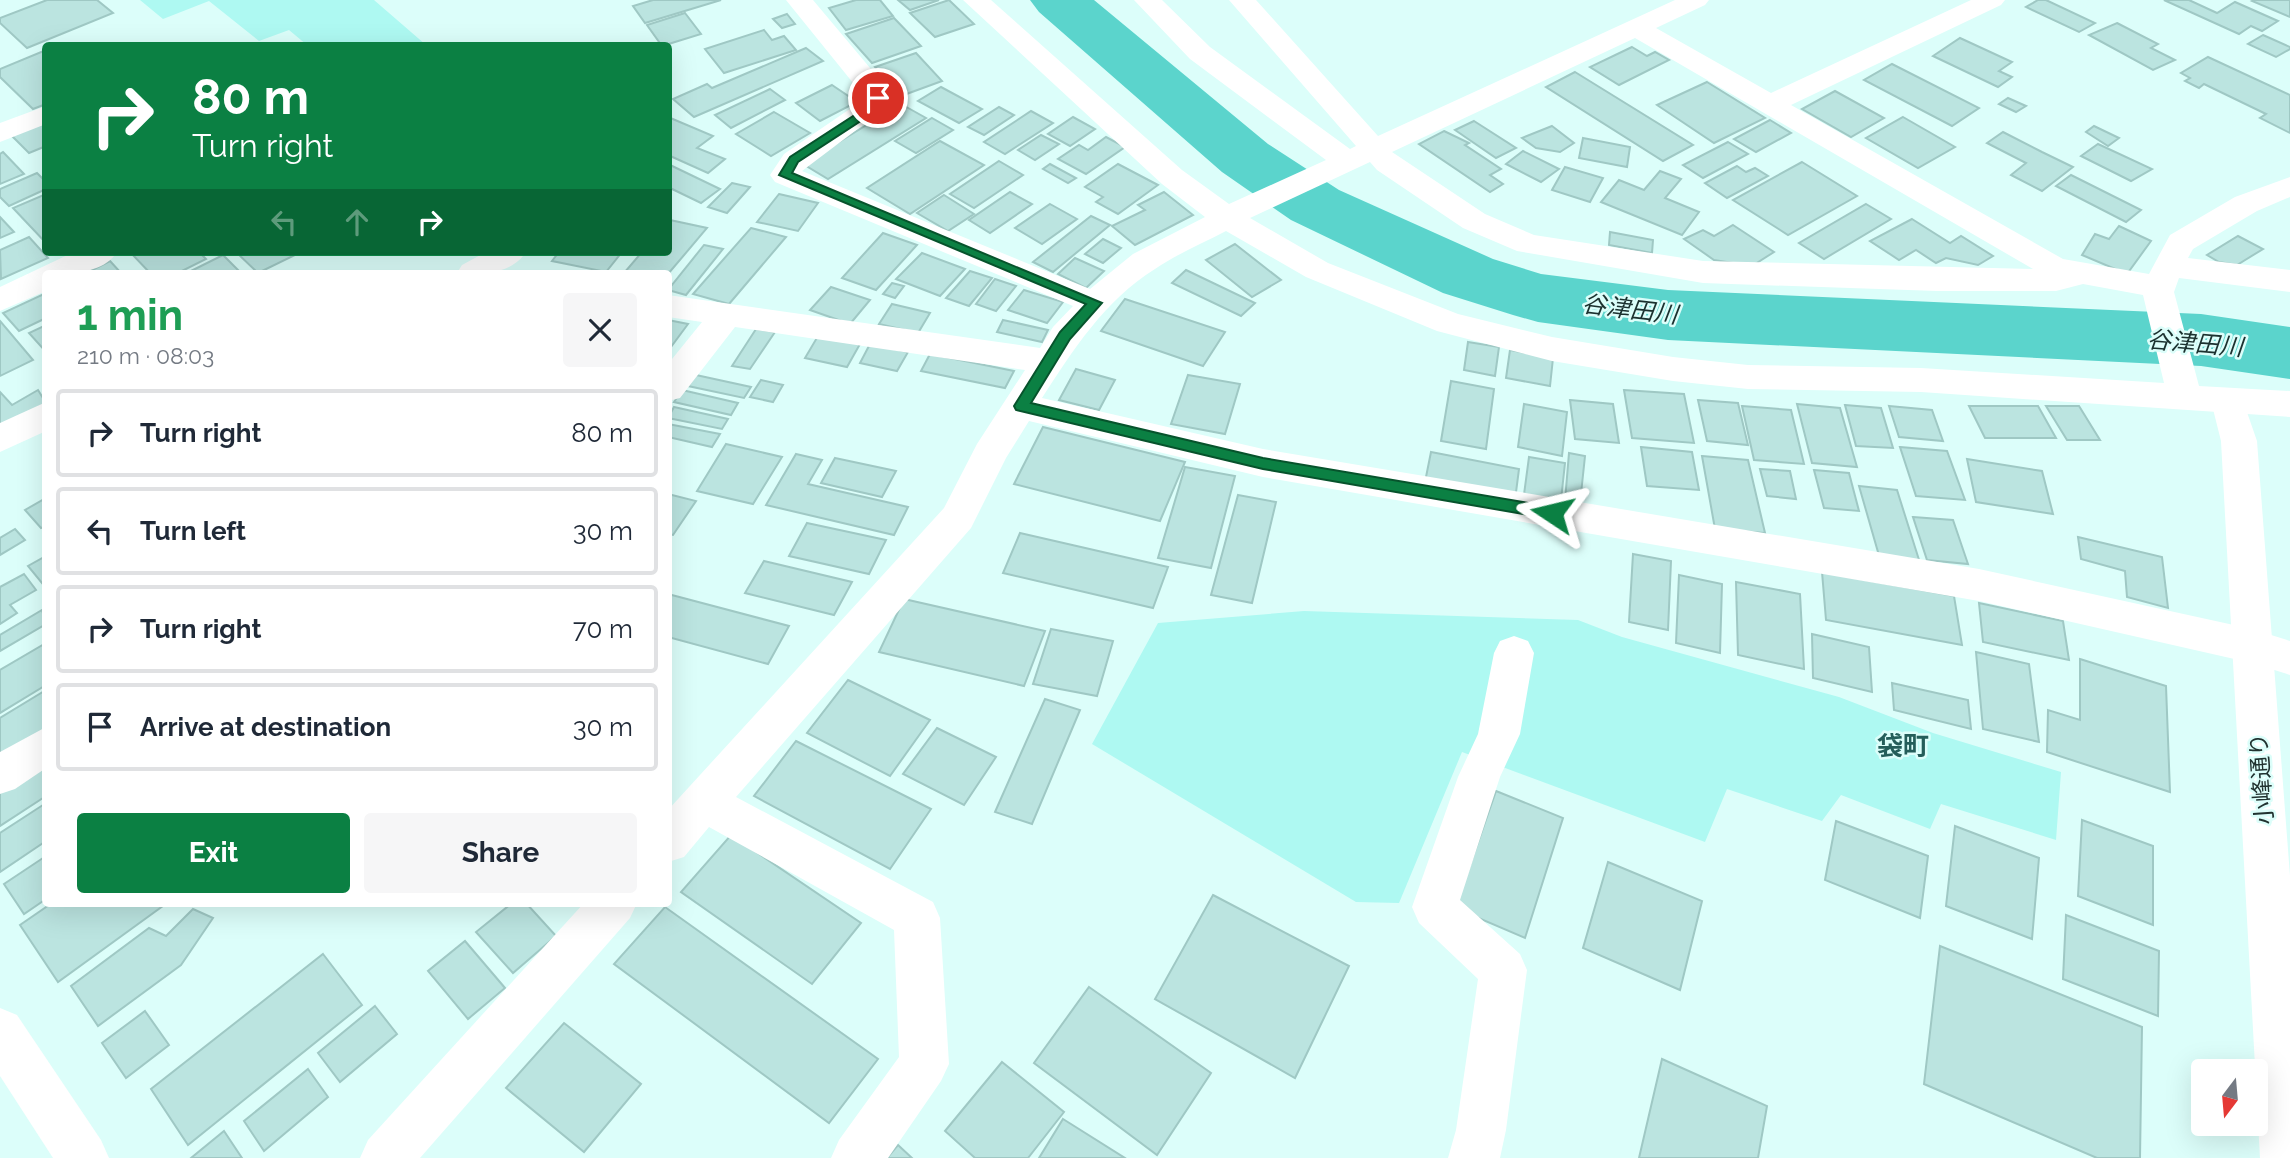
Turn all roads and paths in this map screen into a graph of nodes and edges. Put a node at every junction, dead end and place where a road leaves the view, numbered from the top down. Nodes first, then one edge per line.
1 (799, 0) edge
2 (976, 0) edge
3 (1147, 0) edge
4 (1242, 0) edge
5 (1696, 0) edge
6 (1992, 0) edge
7 (1636, 29) junction
8 (1768, 105) junction
9 (42, 116) edge
10 (0, 133) edge
11 (1352, 159) junction
12 (2290, 186) edge
13 (1233, 215) junction
14 (92, 256) edge
15 (503, 256) edge
16 (62, 270) edge
17 (478, 270) edge
18 (2083, 273) junction
19 (42, 280) edge
20 (2290, 281) edge
21 (2162, 282) junction
22 (1, 298) edge
23 (1095, 303) junction
24 (672, 307) edge
25 (726, 315) junction
26 (1048, 360) junction
27 (672, 384) edge
28 (2181, 387) junction
29 (2228, 401) junction
30 (2290, 404) edge
31 (1021, 406) junction
32 (42, 417) edge
33 (0, 439) edge
34 (2271, 652) edge
35 (1514, 653) dead end
36 (42, 748) edge
37 (0, 775) edge
38 (705, 802) junction
39 (672, 838) edge
40 (610, 907) edge
41 (0, 1032) edge
42 (2287, 1145) edge
43 (83, 1158) edge
44 (386, 1158) edge
45 (858, 1158) edge
46 (1474, 1158) edge

1 - 23 street
2 - 13 street
3 - 11 street
4 - 11 street
5 - 7 street
6 - 8 street
7 - 8 street
7 - 11 street
8 - 18 street
9 - 10 street
11 - 13 street
11 - 18 street
12 - 21 street
13 - 23 street
13 - 28 street
14 - 16 street
15 - 17 street
18 - 21 street
19 - 22 street
20 - 21 street
21 - 28 street
23 - 26 street
24 - 25 street
25 - 26 street
25 - 27 street
26 - 31 street
28 - 29 street
29 - 30 street
29 - 34 street, 小峰通り
31 - 34 street
31 - 38 street
32 - 33 street
34 - 42 street, 小峰通り
35 - 46 street
36 - 37 street
38 - 39 street
38 - 45 street
40 - 44 street
41 - 43 street

